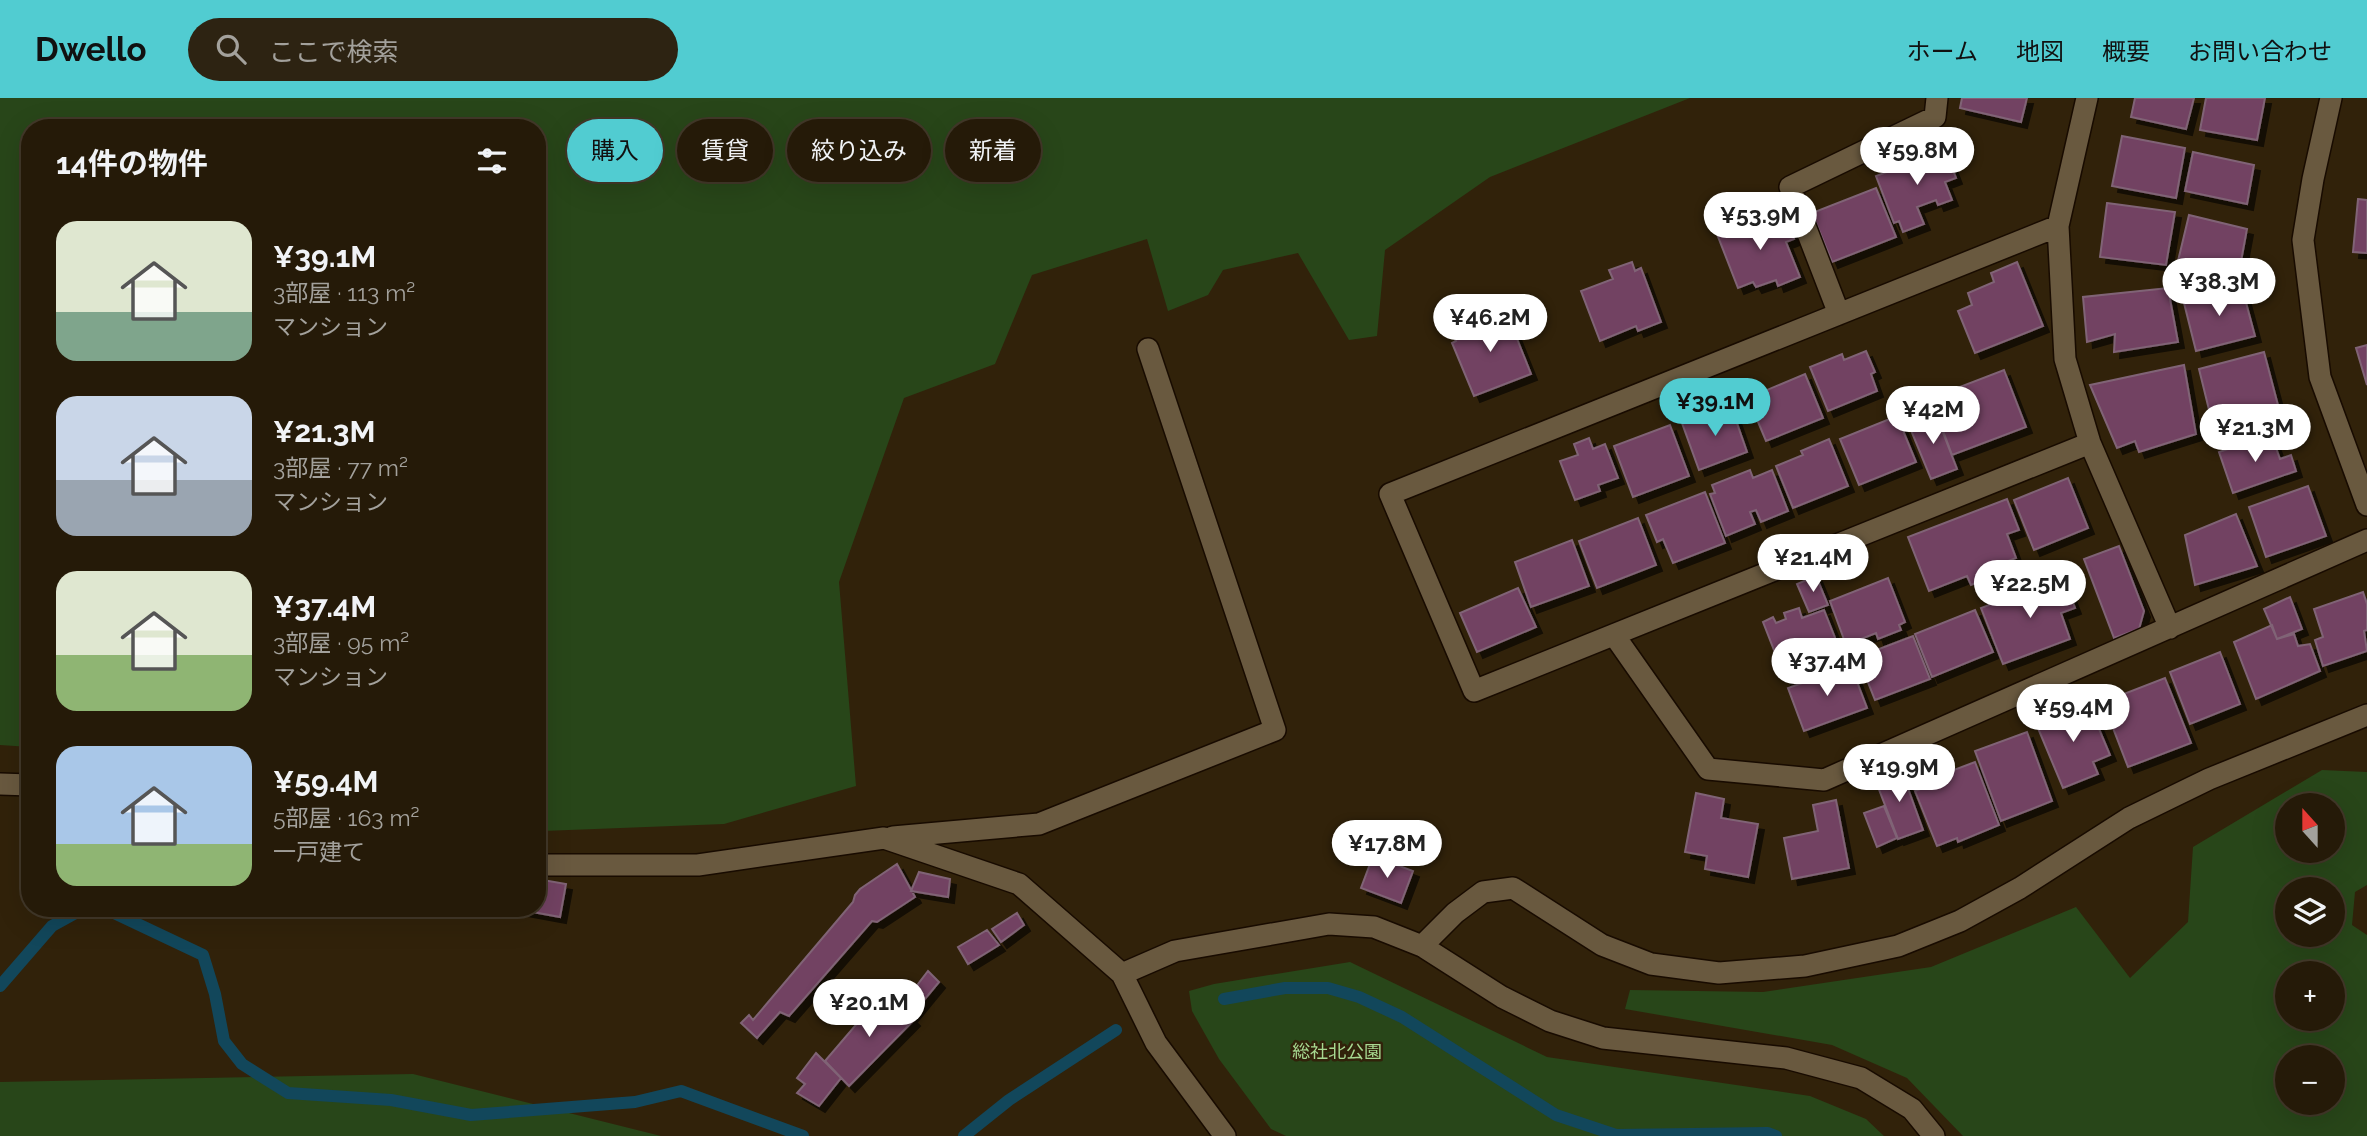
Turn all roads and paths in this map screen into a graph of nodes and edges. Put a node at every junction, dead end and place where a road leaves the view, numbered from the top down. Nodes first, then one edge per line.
1 (1937, 98) edge
2 (2087, 98) edge
3 (2331, 98) edge
4 (2058, 226) junction
5 (1839, 314) junction
6 (1147, 349) dead end
7 (2090, 443) junction
8 (2367, 505) edge
9 (2367, 540) edge
10 (2170, 628) junction
11 (1614, 635) junction
12 (2367, 715) edge
13 (0, 784) edge
14 (21, 785) edge
15 (884, 838) junction
16 (546, 865) edge
17 (1422, 946) junction
18 (1122, 974) junction
19 (1225, 1136) edge
20 (1934, 1136) edge

1 - 5 street
2 - 4 street
3 - 8 street
4 - 5 street
4 - 7 street
5 - 11 street
6 - 15 street
7 - 10 street
7 - 11 street
9 - 10 street
10 - 11 street
12 - 17 street
13 - 14 street
15 - 16 street
15 - 18 street
17 - 18 street
17 - 20 street
18 - 19 street

